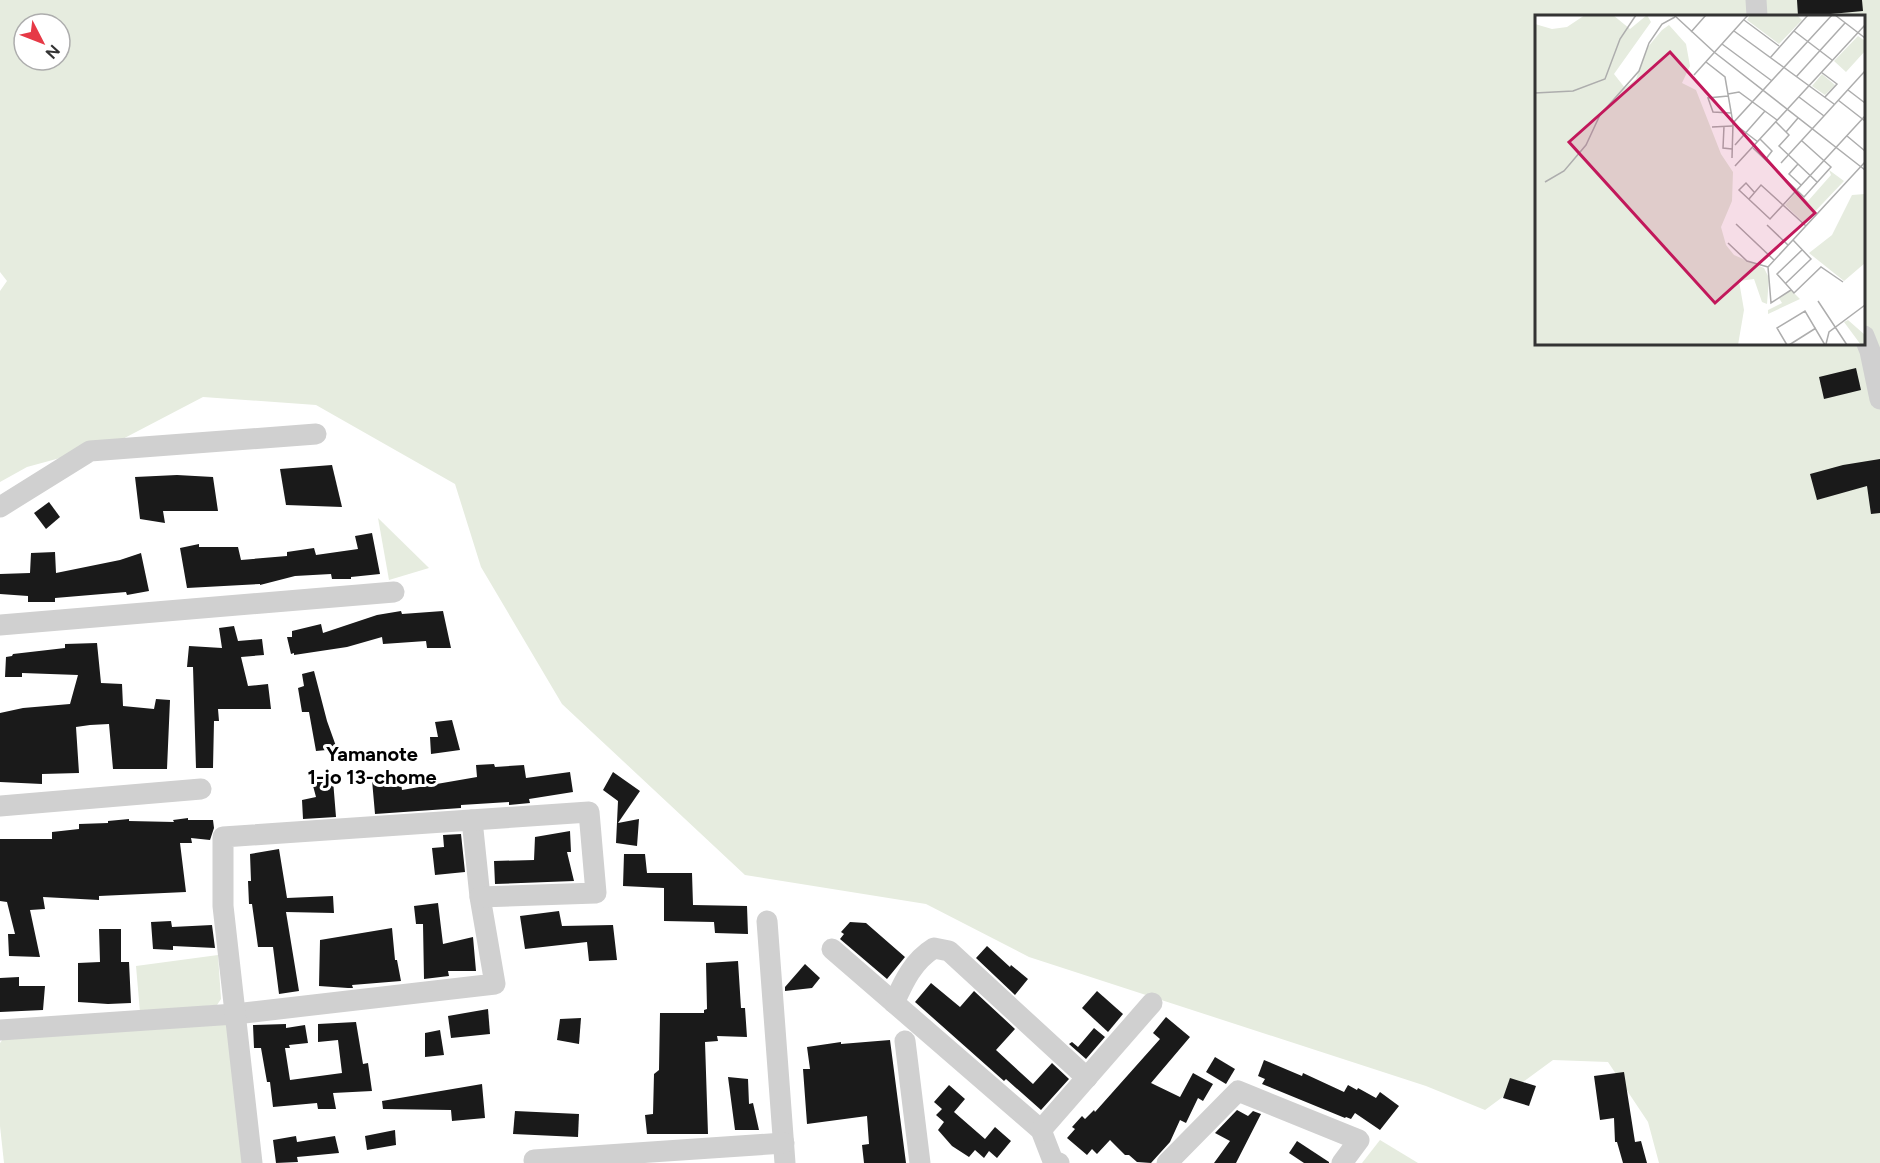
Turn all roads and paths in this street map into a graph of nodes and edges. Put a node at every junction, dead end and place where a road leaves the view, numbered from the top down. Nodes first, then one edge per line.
1 (1755, 0) edge
2 (1757, 15) edge
3 (1865, 340) edge
4 (1880, 399) edge
5 (316, 434) dead end
6 (0, 507) edge
7 (393, 592) dead end
8 (0, 625) edge
9 (201, 789) dead end
10 (0, 806) edge
11 (472, 820) junction
12 (480, 897) junction
13 (767, 921) dead end
14 (832, 949) dead end
15 (894, 1003) junction
16 (1152, 1003) dead end
17 (235, 1014) junction
18 (0, 1030) edge
19 (905, 1041) dead end
20 (1087, 1077) junction
21 (1041, 1130) junction
22 (784, 1153) edge
23 (633, 1158) edge
24 (534, 1160) dead end
25 (1052, 1162) edge
26 (252, 1163) edge
27 (920, 1163) edge
28 (1167, 1163) edge
29 (1342, 1163) edge

1 - 2 street
3 - 4 street
5 - 6 street
7 - 8 street
9 - 10 street
11 - 12 street
11 - 12 street
11 - 17 street
12 - 17 street
13 - 22 street
14 - 15 street
15 - 20 street
15 - 21 street
16 - 20 street
17 - 18 street
17 - 26 street
19 - 27 street
20 - 21 street
21 - 25 street
22 - 23 street
23 - 24 street
28 - 29 street

